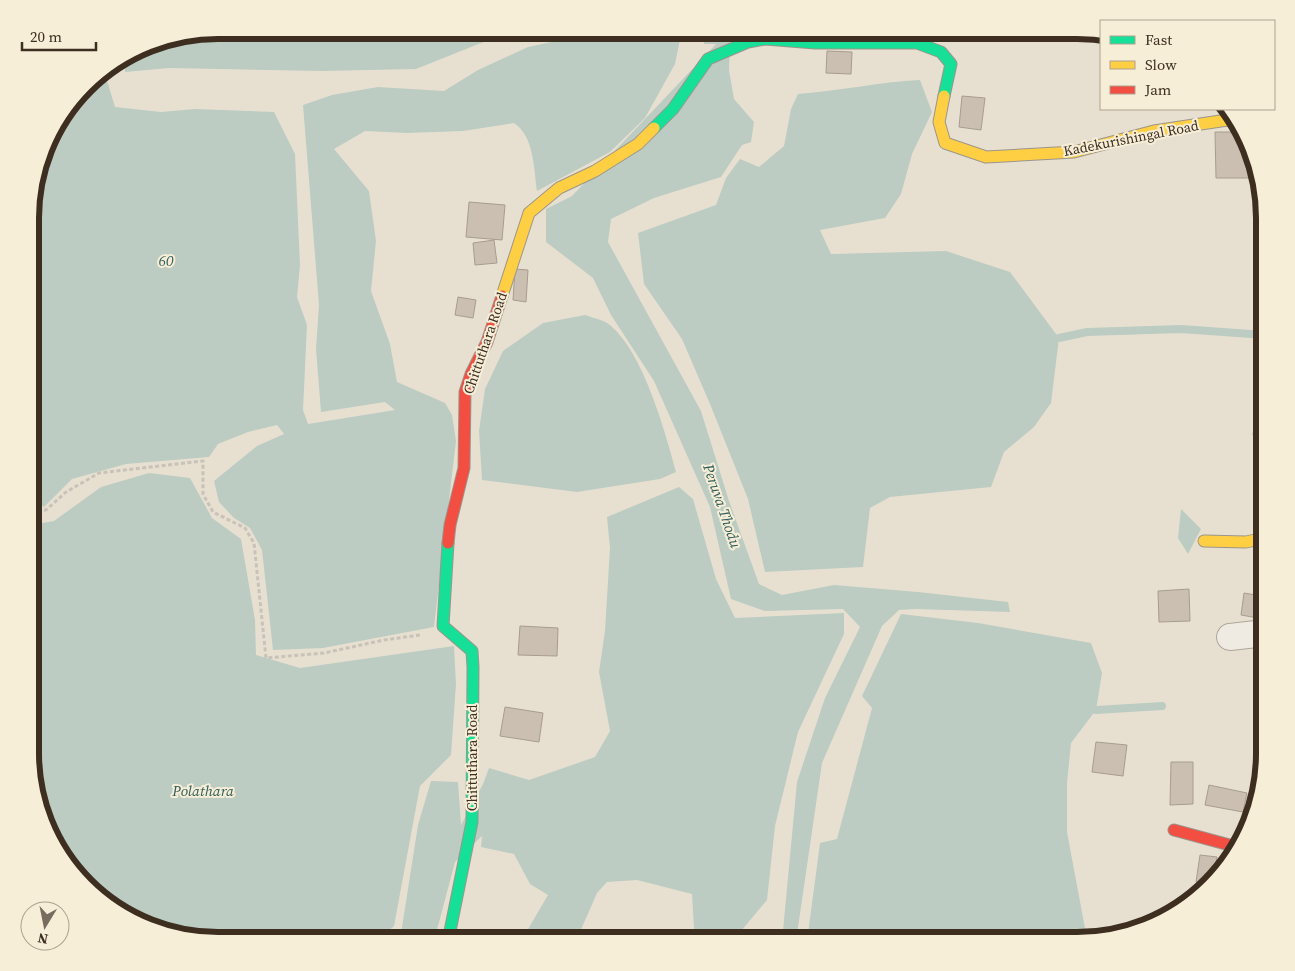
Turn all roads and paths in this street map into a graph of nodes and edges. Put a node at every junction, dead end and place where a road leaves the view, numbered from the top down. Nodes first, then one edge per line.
1 (708, 59) joint
2 (1228, 121) edge
3 (39, 510) edge
4 (1256, 540) edge
5 (1204, 541) dead end
6 (448, 632) junction
7 (1256, 634) edge
8 (1230, 638) dead end
9 (1174, 830) dead end
10 (1231, 845) edge
11 (450, 932) edge

1 - 2 street, Kadekurishingal Road
1 - 6 street, Chittuthara Road
3 - 6 path
4 - 5 street
6 - 11 street, Chittuthara Road
7 - 8 street
9 - 10 street

